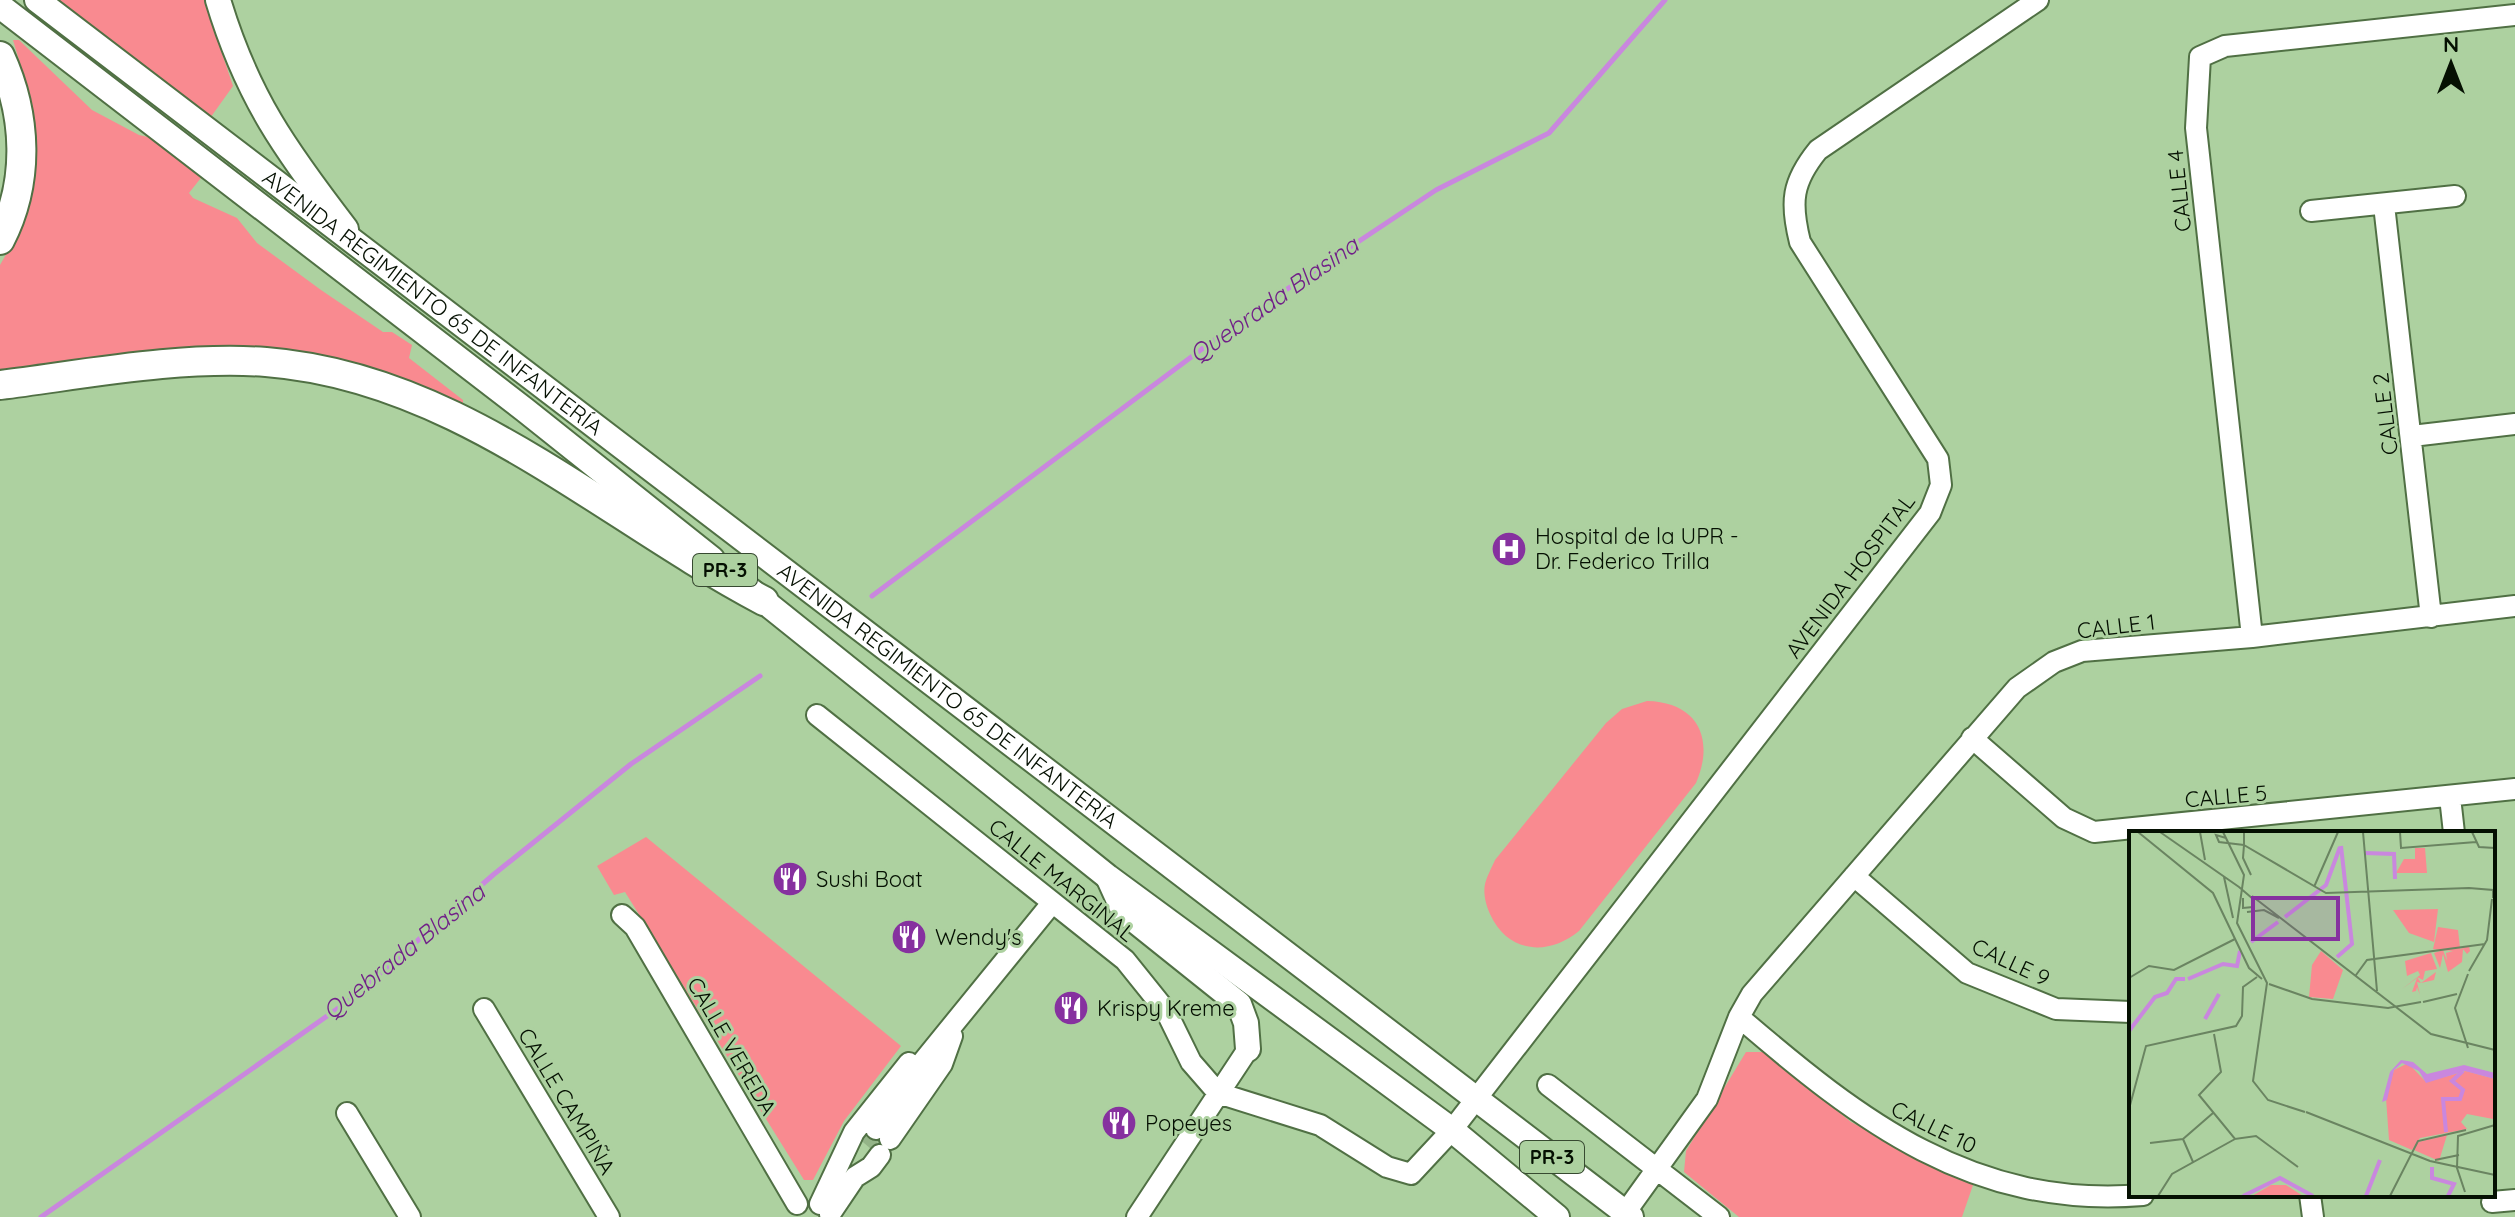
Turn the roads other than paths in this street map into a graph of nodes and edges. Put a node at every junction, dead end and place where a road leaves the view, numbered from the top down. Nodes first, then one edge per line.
1 (37, 0) edge
2 (218, 0) edge
3 (2038, 0) edge
4 (0, 6) edge
5 (2515, 15) edge
6 (0, 56) edge
7 (2455, 196) dead end
8 (2384, 205) junction
9 (2311, 211) dead end
10 (0, 240) edge
11 (367, 256) junction
12 (58, 377) junction
13 (0, 385) edge
14 (0, 397) edge
15 (2515, 424) edge
16 (2412, 436) junction
17 (764, 601) junction
18 (2515, 606) edge
19 (2431, 617) junction
20 (2252, 637) junction
21 (817, 715) dead end
22 (1972, 738) junction
23 (2515, 789) edge
24 (2450, 797) junction
25 (2270, 825) edge
26 (2454, 831) edge
27 (1854, 876) junction
28 (1108, 877) junction
29 (1052, 903) junction
30 (622, 915) dead end
31 (484, 1009) dead end
32 (2129, 1012) edge
33 (1739, 1017) junction
34 (956, 1025) junction
35 (1248, 1049) joint
36 (1548, 1085) dead end
37 (1218, 1093) junction
38 (1474, 1098) junction
39 (347, 1113) dead end
40 (1452, 1130) junction
41 (877, 1142) junction
42 (845, 1154) junction
43 (1657, 1168) junction
44 (2129, 1194) edge
45 (2310, 1197) edge
46 (2515, 1200) edge
47 (2493, 1205) edge
48 (792, 1210) edge
49 (827, 1212) edge
50 (1628, 1215) edge
51 (410, 1217) edge
52 (609, 1217) edge
53 (1137, 1217) edge
54 (1557, 1217) edge
55 (1719, 1217) edge
56 (2313, 1217) edge

1 - 11 main road, AVENIDA REGIMIENTO 65 DE INFANTERÍA / PR-3
2 - 11 main road
3 - 38 street, AVENIDA HOSPITAL
4 - 17 main road, AVENIDA REGIMIENTO 65 DE INFANTERÍA / PR-3
5 - 20 street, CALLE 4
6 - 10 highway
7 - 8 street
8 - 9 street
8 - 16 street, CALLE 2
11 - 38 main road, AVENIDA REGIMIENTO 65 DE INFANTERÍA / PR-3
12 - 13 highway
12 - 14 highway
12 - 17 highway
15 - 16 street
16 - 19 street, CALLE 2
17 - 28 main road, AVENIDA REGIMIENTO 65 DE INFANTERÍA / PR-3
18 - 19 street, CALLE 1
19 - 20 street, CALLE 1
20 - 22 street, CALLE 1
21 - 29 street, CALLE MARGINAL
22 - 25 street, CALLE 5
22 - 27 street, CALLE 1
23 - 24 street, CALLE 5
24 - 25 street, CALLE 5
24 - 26 street
27 - 32 street, CALLE 9
27 - 33 street, CALLE 1
28 - 35 main road
28 - 40 main road, AVENIDA REGIMIENTO 65 DE INFANTERÍA / PR-3
29 - 34 street
29 - 37 street, CALLE MARGINAL
30 - 48 street, CALLE VEREDA
31 - 52 street, CALLE CAMPIÑA
33 - 43 street, CALLE 1
33 - 44 street, CALLE 10
34 - 41 street
34 - 42 street
35 - 37 street
36 - 43 street
37 - 40 street
37 - 53 street
38 - 40 street, AVENIDA HOSPITAL
38 - 50 main road, AVENIDA REGIMIENTO 65 DE INFANTERÍA / PR-3
39 - 51 street
40 - 54 main road, AVENIDA REGIMIENTO 65 DE INFANTERÍA / PR-3
41 - 42 street
41 - 49 street
42 - 49 street
43 - 50 street, CALLE 1
43 - 55 street
45 - 56 street
46 - 47 street
48 - 49 street

